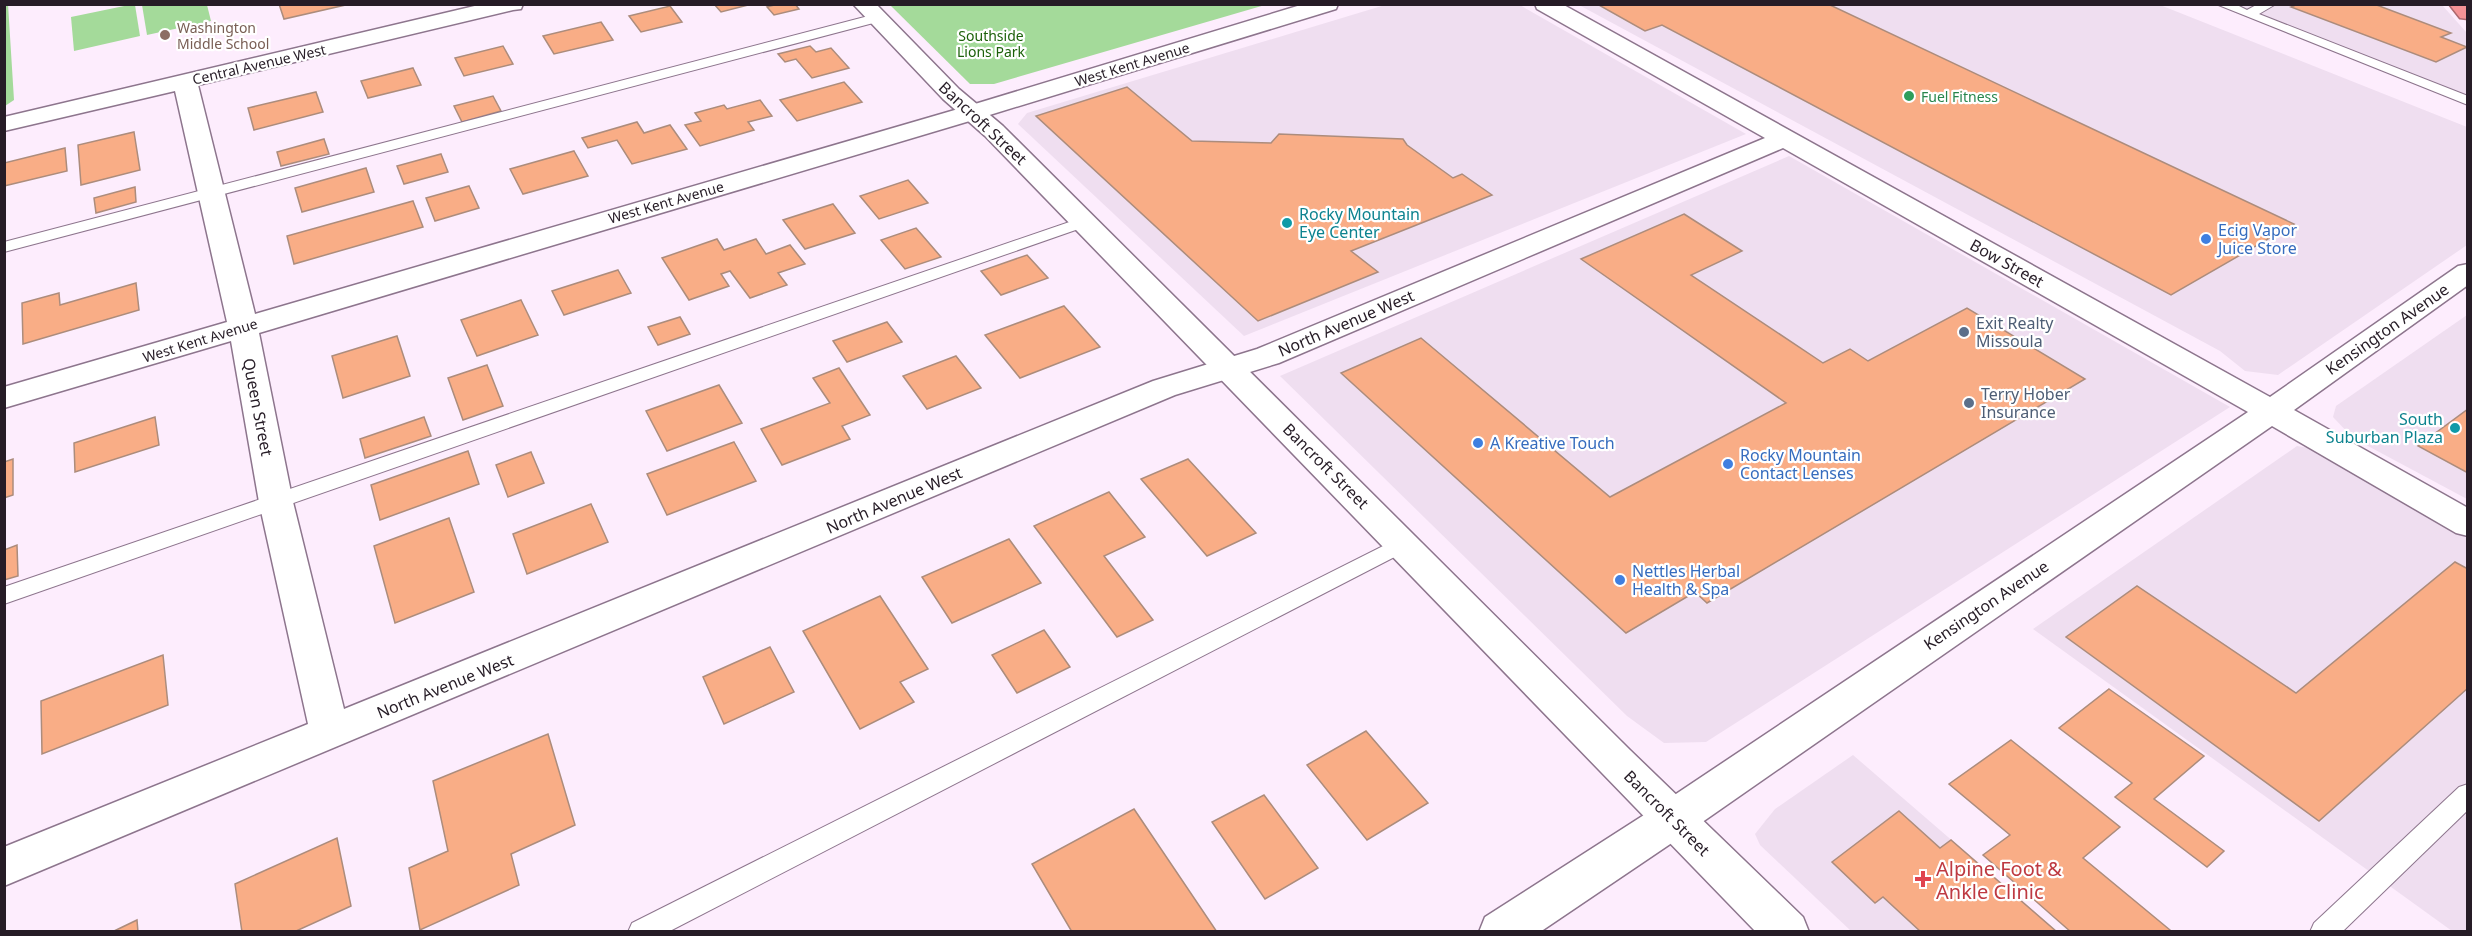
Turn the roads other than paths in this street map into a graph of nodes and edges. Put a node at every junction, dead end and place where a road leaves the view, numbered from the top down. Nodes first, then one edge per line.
1 (513, 4) edge
2 (1328, 4) edge
3 (1545, 4) edge
4 (2222, 4) edge
5 (2270, 4) edge
6 (2460, 4) edge
7 (869, 11) edge
8 (2468, 13) edge
9 (2248, 14) junction
10 (185, 81) junction
11 (2468, 101) edge
12 (974, 112) junction
13 (4, 124) edge
14 (1785, 138) junction
15 (212, 192) junction
16 (1084, 222) junction
17 (4, 247) edge
18 (2468, 272) edge
19 (243, 327) junction
20 (1230, 369) junction
21 (4, 398) edge
22 (2271, 411) junction
23 (276, 502) junction
24 (2468, 524) edge
25 (1403, 544) junction
26 (4, 596) edge
27 (330, 734) junction
28 (2468, 794) edge
29 (1673, 819) junction
30 (4, 867) edge
31 (641, 932) edge
32 (1501, 932) edge
33 (1787, 932) edge
34 (2323, 932) edge

1 - 10 street, Central Avenue West
2 - 12 street, West Kent Avenue
3 - 14 street, Bow Street
4 - 9 lane
5 - 9 lane
6 - 8 highway
7 - 12 street, Bancroft Street
7 - 15 lane
9 - 11 lane
10 - 13 street, Central Avenue West
10 - 15 street, Queen Street
12 - 16 street, Bancroft Street
12 - 19 street, West Kent Avenue
14 - 20 street, North Avenue West
14 - 22 street, Bow Street
15 - 17 lane
15 - 19 street, Queen Street
16 - 20 street, Bancroft Street
16 - 23 lane
18 - 22 street, Kensington Avenue
19 - 21 street, West Kent Avenue
19 - 23 street, Queen Street
20 - 25 street, Bancroft Street
20 - 27 street, North Avenue West
22 - 24 street, Bow Street
22 - 29 street, Kensington Avenue
23 - 26 lane
23 - 27 street, Queen Street
25 - 29 street, Bancroft Street
25 - 31 lane
27 - 30 street, North Avenue West
28 - 34 lane
29 - 32 street, Kensington Avenue
29 - 33 street, Bancroft Street

